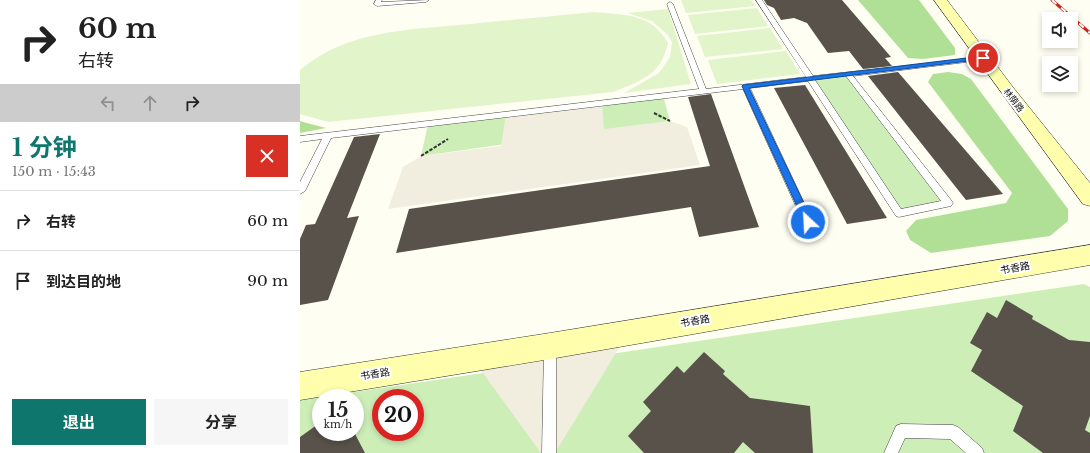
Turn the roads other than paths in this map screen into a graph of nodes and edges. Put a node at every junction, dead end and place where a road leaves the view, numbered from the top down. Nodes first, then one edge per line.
1 (379, 0) edge
2 (426, 0) edge
3 (759, 0) edge
4 (940, 0) edge
5 (670, 4) dead end
6 (983, 58) junction
7 (848, 74) junction
8 (812, 78) junction
9 (745, 86) junction
10 (703, 91) junction
11 (328, 135) junction
12 (300, 139) edge
13 (1081, 174) edge
14 (300, 191) edge
15 (1090, 198) edge
16 (808, 222) dead end
17 (1090, 255) edge
18 (550, 346) junction
19 (300, 386) edge
20 (549, 453) edge
21 (891, 453) edge
22 (977, 453) edge

1 - 2 lane
3 - 8 lane
4 - 6 street, 林荫路
5 - 10 lane
6 - 7 lane
6 - 13 street, 林荫路
7 - 8 lane
7 - 8 lane
8 - 9 lane
9 - 10 lane
9 - 16 lane
10 - 11 lane
11 - 12 lane
11 - 14 lane
13 - 15 street, 林荫路
17 - 18 street, 书香路
18 - 19 street, 书香路
18 - 20 lane
21 - 22 lane

